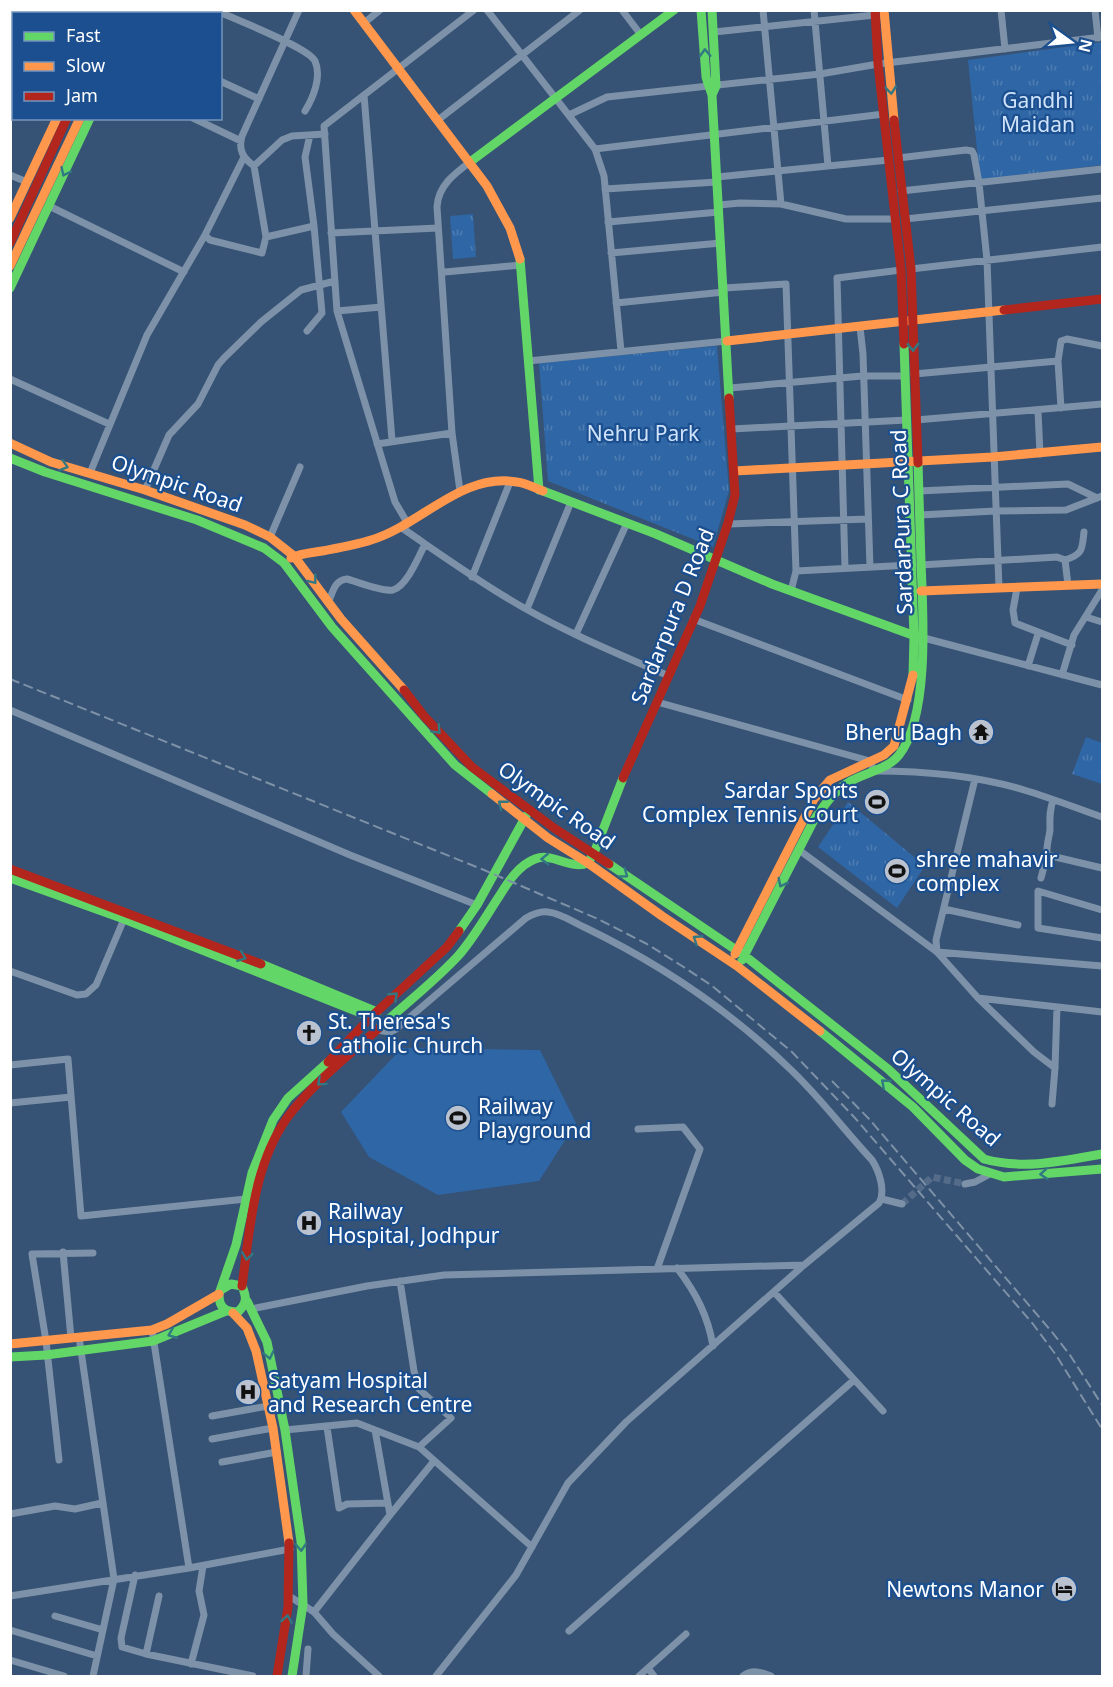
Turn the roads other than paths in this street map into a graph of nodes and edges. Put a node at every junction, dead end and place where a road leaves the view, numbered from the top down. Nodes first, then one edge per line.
1 (299, 10) edge
2 (354, 10) edge
3 (380, 10) edge
4 (474, 10) edge
5 (487, 10) edge
6 (580, 10) edge
7 (622, 10) edge
8 (674, 10) edge
9 (700, 10) edge
10 (712, 10) edge
11 (763, 10) edge
12 (814, 10) edge
13 (1001, 10) edge
14 (1095, 10) edge
15 (878, 12) edge
16 (222, 13) edge
17 (815, 21) junction
18 (364, 23) junction
19 (765, 26) junction
20 (714, 32) junction
21 (641, 35) junction
22 (1100, 37) edge
23 (285, 42) junction
24 (1005, 49) junction
25 (523, 56) junction
26 (883, 64) junction
27 (398, 68) junction
28 (820, 74) junction
29 (770, 80) junction
30 (222, 82) edge
31 (711, 89) junction
32 (364, 94) junction
33 (556, 98) junction
34 (259, 99) junction
35 (305, 111) dead end
36 (884, 114) junction
37 (569, 115) junction
38 (56, 120) edge
39 (67, 120) edge
40 (79, 120) edge
41 (89, 120) edge
42 (197, 120) edge
43 (438, 120) junction
44 (824, 122) junction
45 (774, 128) junction
46 (714, 133) junction
47 (325, 134) junction
48 (310, 135) junction
49 (241, 141) junction
50 (595, 149) junction
51 (244, 157) junction
52 (893, 159) junction
53 (470, 162) junction
54 (254, 166) junction
55 (828, 166) junction
56 (1102, 169) edge
57 (778, 172) junction
58 (10, 175) edge
59 (717, 180) junction
60 (27, 182) junction
61 (979, 183) junction
62 (605, 189) junction
63 (901, 191) junction
64 (1102, 198) edge
65 (781, 204) junction
66 (49, 206) junction
67 (719, 208) junction
68 (982, 212) junction
69 (10, 218) edge
70 (900, 219) junction
71 (608, 222) junction
72 (314, 226) junction
73 (438, 228) junction
74 (375, 230) junction
75 (331, 233) junction
76 (206, 235) junction
77 (266, 237) junction
78 (10, 243) edge
79 (721, 243) junction
80 (1102, 247) edge
81 (611, 253) junction
82 (987, 260) junction
83 (521, 265) junction
84 (10, 266) edge
85 (906, 269) junction
86 (184, 272) junction
87 (445, 272) dead end
88 (335, 281) junction
89 (319, 284) junction
90 (10, 288) edge
91 (724, 290) junction
92 (1102, 299) edge
93 (616, 303) junction
94 (381, 307) junction
95 (337, 311) junction
96 (987, 312) junction
97 (907, 322) junction
98 (860, 327) junction
99 (838, 329) junction
100 (307, 331) dead end
101 (789, 334) junction
102 (727, 341) junction
103 (1102, 346) edge
104 (621, 351) junction
105 (528, 361) junction
106 (1059, 361) junction
107 (989, 368) junction
108 (909, 375) junction
109 (862, 376) junction
110 (10, 379) edge
111 (839, 379) junction
112 (789, 384) junction
113 (730, 388) junction
114 (1102, 404) edge
115 (1061, 408) junction
116 (1038, 411) junction
117 (991, 415) junction
118 (911, 420) junction
119 (864, 422) junction
120 (840, 423) junction
121 (109, 424) junction
122 (791, 427) junction
123 (732, 429) junction
124 (452, 433) junction
125 (392, 440) junction
126 (10, 443) edge
127 (377, 444) junction
128 (1102, 447) edge
129 (1040, 454) junction
130 (993, 457) junction
131 (10, 458) edge
132 (912, 462) junction
133 (866, 465) junction
134 (841, 466) junction
135 (300, 467) dead end
136 (791, 468) junction
137 (734, 471) junction
138 (90, 473) junction
139 (510, 482) junction
140 (994, 489) junction
141 (145, 490) junction
142 (539, 490) junction
143 (460, 491) junction
144 (919, 492) junction
145 (1100, 497) edge
146 (571, 502) junction
147 (995, 511) junction
148 (920, 515) junction
149 (868, 519) junction
150 (843, 520) junction
151 (794, 522) junction
152 (627, 523) junction
153 (729, 524) junction
154 (405, 526) junction
155 (1084, 532) dead end
156 (270, 537) junction
157 (425, 544) junction
158 (294, 556) junction
159 (998, 559) junction
160 (717, 560) junction
161 (1065, 560) junction
162 (284, 563) junction
163 (916, 565) junction
164 (870, 567) junction
165 (845, 568) junction
166 (796, 571) junction
167 (472, 577) junction
168 (1102, 584) edge
169 (1068, 585) junction
170 (999, 588) junction
171 (1017, 588) junction
172 (1102, 590) edge
173 (791, 591) junction
174 (921, 591) junction
175 (329, 601) junction
176 (527, 609) junction
177 (1086, 617) junction
178 (693, 620) junction
179 (1102, 622) edge
180 (576, 634) junction
181 (1038, 634) junction
182 (919, 637) junction
183 (1071, 645) junction
184 (1028, 666) junction
185 (1062, 675) junction
186 (669, 676) junction
187 (1102, 685) edge
188 (908, 700) junction
189 (657, 702) junction
190 (10, 710) edge
191 (872, 766) junction
192 (469, 771) junction
193 (975, 779) junction
194 (1053, 800) junction
195 (530, 810) junction
196 (1102, 817) edge
197 (523, 820) junction
198 (799, 850) junction
199 (594, 853) junction
200 (1047, 855) junction
201 (588, 863) junction
202 (1102, 868) edge
203 (10, 869) edge
204 (10, 878) edge
205 (1041, 878) dead end
206 (477, 905) junction
207 (944, 909) junction
208 (1102, 910) edge
209 (124, 919) junction
210 (1018, 925) dead end
211 (1102, 938) edge
212 (937, 952) junction
213 (741, 953) junction
214 (734, 963) junction
215 (1102, 966) edge
216 (10, 971) edge
217 (978, 998) junction
218 (1057, 1007) junction
219 (1102, 1012) edge
220 (374, 1015) junction
221 (361, 1028) junction
222 (377, 1030) junction
223 (369, 1037) junction
224 (10, 1065) edge
225 (1055, 1068) junction
226 (71, 1097) junction
227 (10, 1103) edge
228 (1052, 1104) dead end
229 (638, 1130) dead end
230 (1102, 1154) edge
231 (1102, 1168) edge
232 (990, 1174) junction
233 (965, 1184) tunnel mouth
234 (246, 1199) junction
235 (882, 1199) junction
236 (902, 1204) dead end
237 (63, 1252) junction
238 (93, 1253) dead end
239 (804, 1265) junction
240 (677, 1268) junction
241 (657, 1269) junction
242 (400, 1281) junction
243 (242, 1286) junction
244 (220, 1292) junction
245 (774, 1292) junction
246 (249, 1305) junction
247 (230, 1312) junction
248 (152, 1330) junction
249 (75, 1338) junction
250 (46, 1341) junction
251 (153, 1341) junction
252 (10, 1344) edge
253 (713, 1346) junction
254 (81, 1351) junction
255 (46, 1355) junction
256 (10, 1357) edge
257 (854, 1380) junction
258 (268, 1406) junction
259 (883, 1412) dead end
260 (212, 1416) dead end
261 (327, 1427) junction
262 (273, 1428) junction
263 (285, 1430) junction
264 (375, 1430) junction
265 (212, 1439) dead end
266 (419, 1447) junction
267 (277, 1452) junction
268 (59, 1460) dead end
269 (434, 1461) junction
270 (222, 1462) dead end
271 (102, 1503) junction
272 (388, 1503) junction
273 (10, 1514) edge
274 (390, 1515) junction
275 (532, 1547) junction
276 (290, 1549) junction
277 (203, 1566) junction
278 (189, 1568) junction
279 (135, 1575) junction
280 (114, 1580) junction
281 (10, 1596) edge
282 (159, 1596) dead end
283 (289, 1596) junction
284 (303, 1604) junction
285 (314, 1612) junction
286 (55, 1616) dead end
287 (10, 1630) edge
288 (103, 1630) junction
289 (569, 1631) dead end
290 (686, 1634) dead end
291 (308, 1649) dead end
292 (146, 1654) junction
293 (98, 1656) junction
294 (10, 1660) edge
295 (191, 1664) junction
296 (648, 1668) junction
297 (64, 1677) edge
298 (93, 1677) edge
299 (253, 1677) edge
300 (277, 1677) edge
301 (292, 1677) edge
302 (306, 1677) edge
303 (379, 1677) edge
304 (436, 1677) edge
305 (639, 1677) edge
306 (654, 1677) edge
307 (743, 1677) edge
308 (771, 1677) edge

1 - 23 street
2 - 18 street
3 - 18 street
4 - 27 street
5 - 25 street
6 - 25 street
7 - 21 street
8 - 21 street
31 -> 9 street, Sardarpura D Road
10 - 20 street, Sardarpura D Road
11 - 19 street
12 - 17 street
13 - 24 street
14 - 22 street
15 - 17 street
15 - 26 street, SardarPura C Road
16 - 23 street
17 - 19 street
17 - 28 street
18 - 27 street
19 - 20 street
19 - 29 street
20 - 31 street, Sardarpura D Road
21 - 33 street
22 - 24 street
23 - 34 street
23 - 35 street
24 - 26 street
25 - 33 street
25 - 43 street
26 - 28 street
26 - 36 street, SardarPura C Road
26 -> 52 street, SardarPura C Road
27 - 32 street
27 - 43 street
28 - 29 street
28 - 44 street
29 - 31 street
29 - 45 street
30 - 34 street
31 - 37 street
31 - 46 street, Sardarpura D Road
32 - 47 street
32 - 74 street
33 - 37 street
33 - 53 street
34 - 49 street
36 - 44 street
36 - 52 street, SardarPura C Road
37 - 50 street
38 - 60 street
39 - 78 street
40 - 84 street
41 -> 66 street
42 - 49 street
43 - 53 street
44 - 45 street
44 - 55 street
45 - 46 street
45 - 57 street
46 - 50 street
46 - 59 street, Sardarpura D Road
47 - 48 street
47 - 75 street
48 - 54 street
48 - 72 street
49 - 51 street
50 - 62 street
51 - 54 street
51 - 76 street
52 - 55 street
52 - 61 street
52 - 63 street, SardarPura C Road
52 - 70 street, SardarPura C Road
53 - 73 street
53 - 83 street
54 - 77 street
55 - 57 street
56 - 61 street
57 - 59 street
57 - 65 street
58 - 60 street
59 - 62 street
59 - 67 street, Sardarpura D Road
60 - 69 street
61 - 63 street
61 - 68 street
62 - 71 street
63 - 70 street, SardarPura C Road
64 - 68 street
65 - 67 street
65 - 70 street
66 - 86 street
66 - 90 street
67 - 71 street
67 - 79 street, Sardarpura D Road
68 - 70 street
68 - 82 street
70 - 85 street, SardarPura C Road
71 - 81 street
72 - 77 street
72 - 89 street
73 - 74 street
73 - 124 street
74 - 75 street
74 - 94 street
75 - 88 street
76 - 77 street
76 - 86 street
79 - 81 street
79 - 91 street, Sardarpura D Road
80 - 82 street
81 - 93 street
82 - 85 street
82 - 96 street
83 - 87 street
83 - 105 street
85 - 97 street, SardarPura C Road
85 - 99 street
86 - 121 street
88 - 89 street
88 - 95 street
89 - 100 street
89 - 141 street
91 - 93 street
91 - 101 street
91 - 102 street, Sardarpura D Road
92 - 96 street
93 - 104 street
94 - 95 street
94 - 125 street
95 - 127 street
96 - 97 street
96 - 107 street
97 - 98 street
97 - 108 street, SardarPura C Road
98 - 99 street
98 - 109 street
99 - 101 street
99 - 111 street
101 - 102 street
101 - 112 street
102 - 104 street
102 - 113 street, Sardarpura D Road
103 - 106 street
104 - 105 street
105 - 142 street
106 - 107 street
106 - 115 street
107 - 108 street
107 - 117 street
108 - 109 street
108 - 118 street, SardarPura C Road
109 - 111 street
109 - 119 street
110 - 121 street
111 - 112 street
111 - 120 street
112 - 113 street
112 - 122 street
113 - 123 street, Sardarpura D Road
114 - 115 street
115 - 116 street
116 - 117 street
116 - 129 street
117 - 118 street
117 - 130 street
118 - 119 street
118 - 132 street, SardarPura C Road
119 - 120 street
119 - 133 street
120 - 122 street
120 - 134 street
121 - 138 street
122 - 123 street
122 - 136 street
123 - 137 street, Sardarpura D Road
124 - 125 street
124 - 143 street
125 - 127 street
126 -> 138 street, Olympic Road
127 - 154 street
128 - 129 street
129 - 130 street
130 - 132 street
130 - 140 street
131 - 162 street, Olympic Road
132 - 133 street
132 - 144 street, SardarPura C Road
132 - 163 street, SardarPura C Road
133 - 134 street
133 - 149 street
134 - 136 street
134 - 150 street
135 - 156 street
136 - 137 street
136 - 151 street
137 - 153 street, Sardarpura D Road
138 - 141 street, Olympic Road
139 - 142 street
139 - 143 street
139 - 167 street
140 - 144 street
140 - 145 street
140 - 147 street
141 - 156 street, Olympic Road
142 - 146 street
143 - 154 street
144 - 148 street, SardarPura C Road
145 - 147 street
146 - 152 street
146 - 176 street
147 - 148 street
147 - 159 street
148 - 163 street, SardarPura C Road
149 - 150 street
149 - 164 street
150 - 151 street
150 - 165 street
151 - 153 street
151 - 166 street
152 - 160 street
152 - 180 street
153 - 160 street, Sardarpura D Road
154 - 157 street
154 - 158 street
155 - 161 street
156 - 158 street, Olympic Road
157 - 167 street
157 - 175 street
158 - 162 street
158 -> 175 street, Olympic Road
159 - 161 street
159 - 163 street
159 - 170 street
160 - 173 street
160 - 178 street, Sardarpura D Road
161 - 169 street
162 - 192 street, Olympic Road
163 - 164 street
163 - 174 street, SardarPura C Road
163 - 182 street, SardarPura C Road
164 - 165 street
165 - 166 street
166 - 173 street
167 - 176 street
168 - 169 street
169 - 171 street
170 - 171 street
170 - 174 street
171 - 181 street
172 - 177 street
173 - 182 street
174 - 182 street, SardarPura C Road
175 -> 192 street, Olympic Road
176 - 180 street
177 - 179 street
177 - 183 street
178 - 186 street, Sardarpura D Road
178 - 188 street
180 - 186 street
181 - 183 street
181 - 184 street
182 - 184 street
182 - 188 street, SardarPura C Road
182 - 191 street, SardarPura C Road
183 - 185 street
184 - 185 street
185 - 187 street
186 - 189 street, Sardarpura D Road
188 - 191 street, SardarPura C Road
189 - 191 street
189 - 199 street, Sardarpura D Road
190 - 206 street
191 - 193 street
191 - 198 street, SardarPura C Road
191 - 213 street, SardarPura C Road
192 - 195 street, Olympic Road
197 -> 192 street, Olympic Road
193 - 194 street
193 - 207 street
194 - 196 street
194 - 200 street
195 - 197 street
195 - 199 street, Olympic Road
197 - 201 street, Olympic Road
197 - 206 street
198 - 212 street
198 -> 213 street, SardarPura C Road
199 - 201 street, Sardarpura D Road
199 -> 213 street, Olympic Road
200 - 202 street
200 - 205 street
214 -> 201 street, Olympic Road
201 -> 222 street
203 -> 220 street
204 - 209 street
220 -> 206 street
207 - 210 street
207 - 212 street
208 - 211 street
209 - 216 street
209 - 220 street
212 - 215 street
212 - 217 street
213 - 214 street, SardarPura C Road
213 - 230 street, Olympic Road
232 -> 214 street, Olympic Road
217 - 218 street
217 - 225 street
218 - 219 street
218 - 225 street
220 - 221 street
221 - 223 street
221 - 234 street
222 - 223 street
222 - 235 street
223 -> 243 street
224 - 226 street
225 - 228 street
226 - 227 street
226 - 234 street
229 - 241 street
231 -> 232 street, Olympic Road
232 - 233 street
234 - 244 street
235 - 236 street
235 - 239 street
237 - 238 street
237 - 249 street
237 - 250 street
239 - 240 street
239 - 245 street
240 - 241 street
240 - 253 street
241 - 242 street
242 - 246 street
242 - 266 street
243 - 244 street
243 - 246 street
244 - 247 street
244 - 248 street
245 - 253 street
245 - 257 street
246 - 247 street
246 -> 263 street
247 -> 251 street
247 - 258 street
248 - 249 street
248 - 251 street
249 - 250 street
249 - 254 street
250 - 252 street
250 - 255 street
251 - 254 street
251 - 278 street
253 - 275 street
254 - 255 street
254 - 271 street
255 - 256 street
255 - 268 street
257 - 259 street
257 - 289 street
258 - 260 street
258 - 262 street
261 - 263 street
261 - 264 street
261 - 272 street
262 - 265 street
262 - 267 street
263 -> 284 street
264 - 266 street
264 - 272 street
266 - 269 street
267 - 270 street
267 - 276 street
269 - 274 street
269 - 275 street
271 - 273 street
271 - 280 street
272 - 274 street
274 - 285 street
275 - 304 street
276 - 277 street
276 - 283 street
277 - 278 street
277 - 295 street
278 - 279 street
279 - 280 street
279 - 292 street
280 - 281 street
280 - 288 street
282 - 292 street
283 - 284 street
300 -> 283 street
284 - 285 street
284 - 301 street
285 - 303 street
286 - 288 street
287 - 293 street
288 - 293 street
290 - 296 street
291 - 302 street
292 - 295 street
293 - 298 street
294 - 297 street
295 - 299 street
296 - 305 street
296 - 306 street
307 - 308 street

